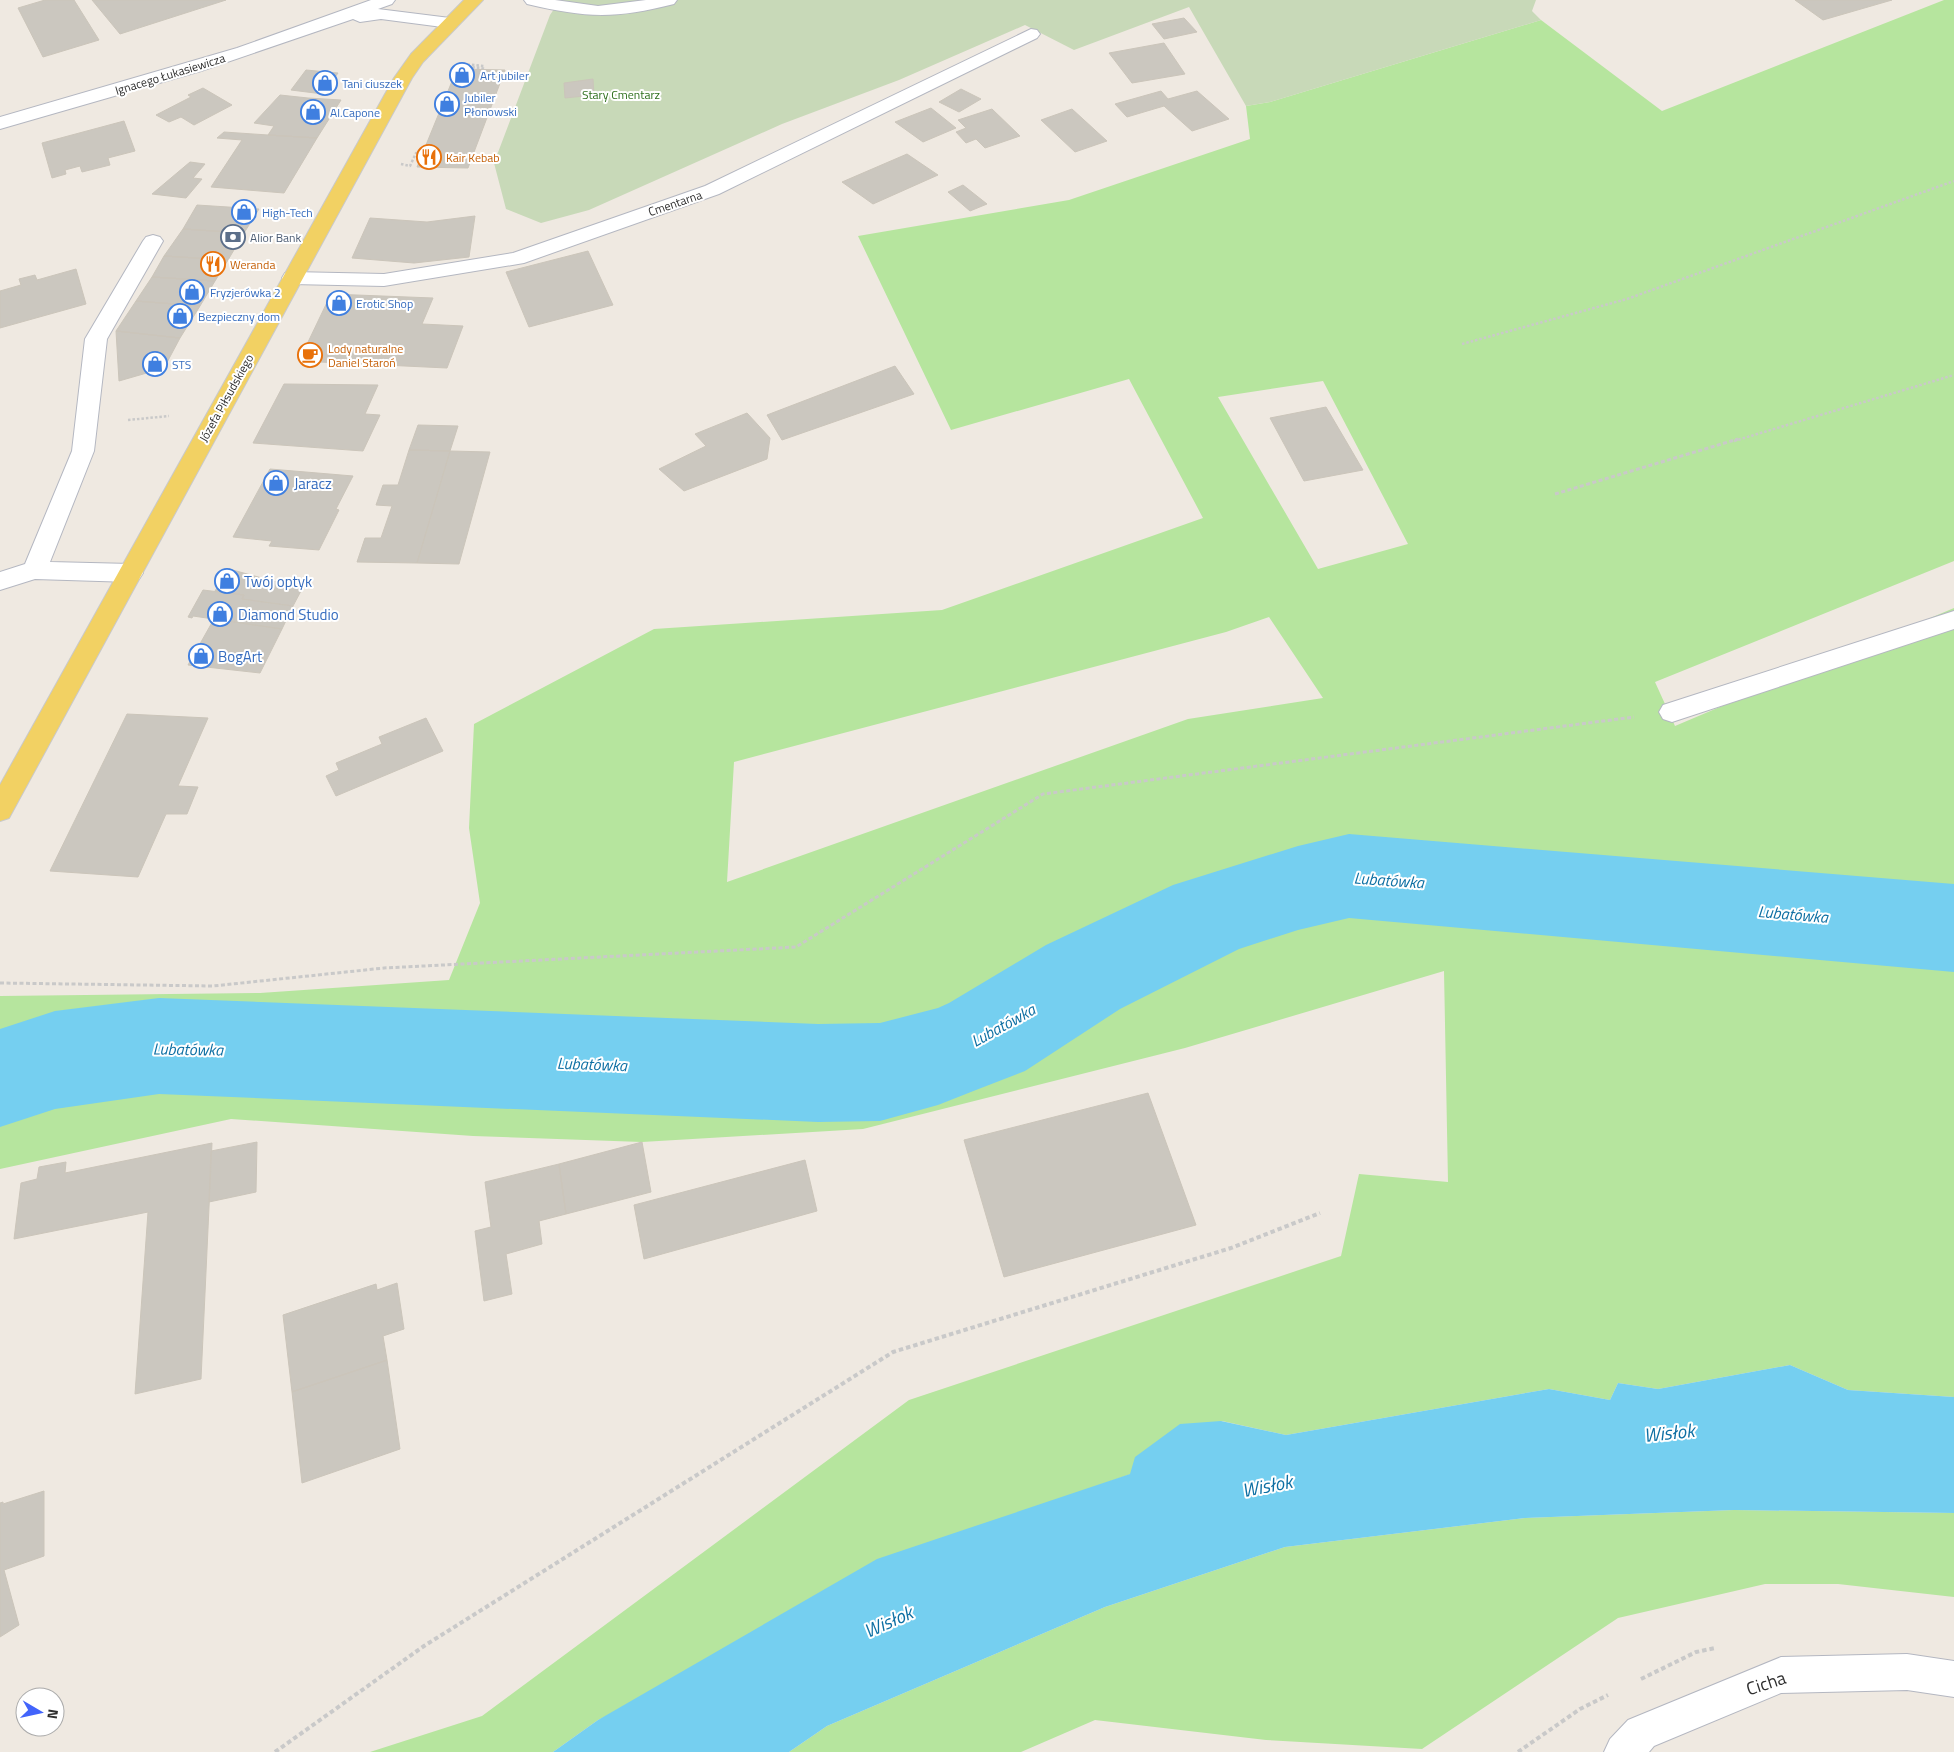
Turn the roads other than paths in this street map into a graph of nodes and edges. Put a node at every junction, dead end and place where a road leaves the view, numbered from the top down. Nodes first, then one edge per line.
1 (386, 0) edge
2 (473, 0) edge
3 (533, 0) edge
4 (668, 0) edge
5 (339, 20) junction
6 (450, 23) junction
7 (1031, 34) dead end
8 (0, 123) edge
9 (153, 242) dead end
10 (292, 278) junction
11 (35, 570) junction
12 (131, 573) junction
13 (0, 582) edge
14 (1954, 620) edge
15 (1672, 712) road end
16 (0, 810) edge
17 (1954, 1679) edge
18 (1623, 1752) edge

1 - 5 street, Ignacego Łukasiewicza
2 - 6 main road, Józefa Piłsudskiego
3 - 4 street
5 - 6 street, Ignacego Łukasiewicza
5 - 8 street, Ignacego Łukasiewicza
6 - 10 main road, Józefa Piłsudskiego
7 - 10 street, Cmentarna
9 - 11 street
10 - 12 main road, Józefa Piłsudskiego
11 - 12 street
11 - 13 street
12 - 16 main road, Józefa Piłsudskiego
14 - 15 street
17 - 18 street, Cicha

